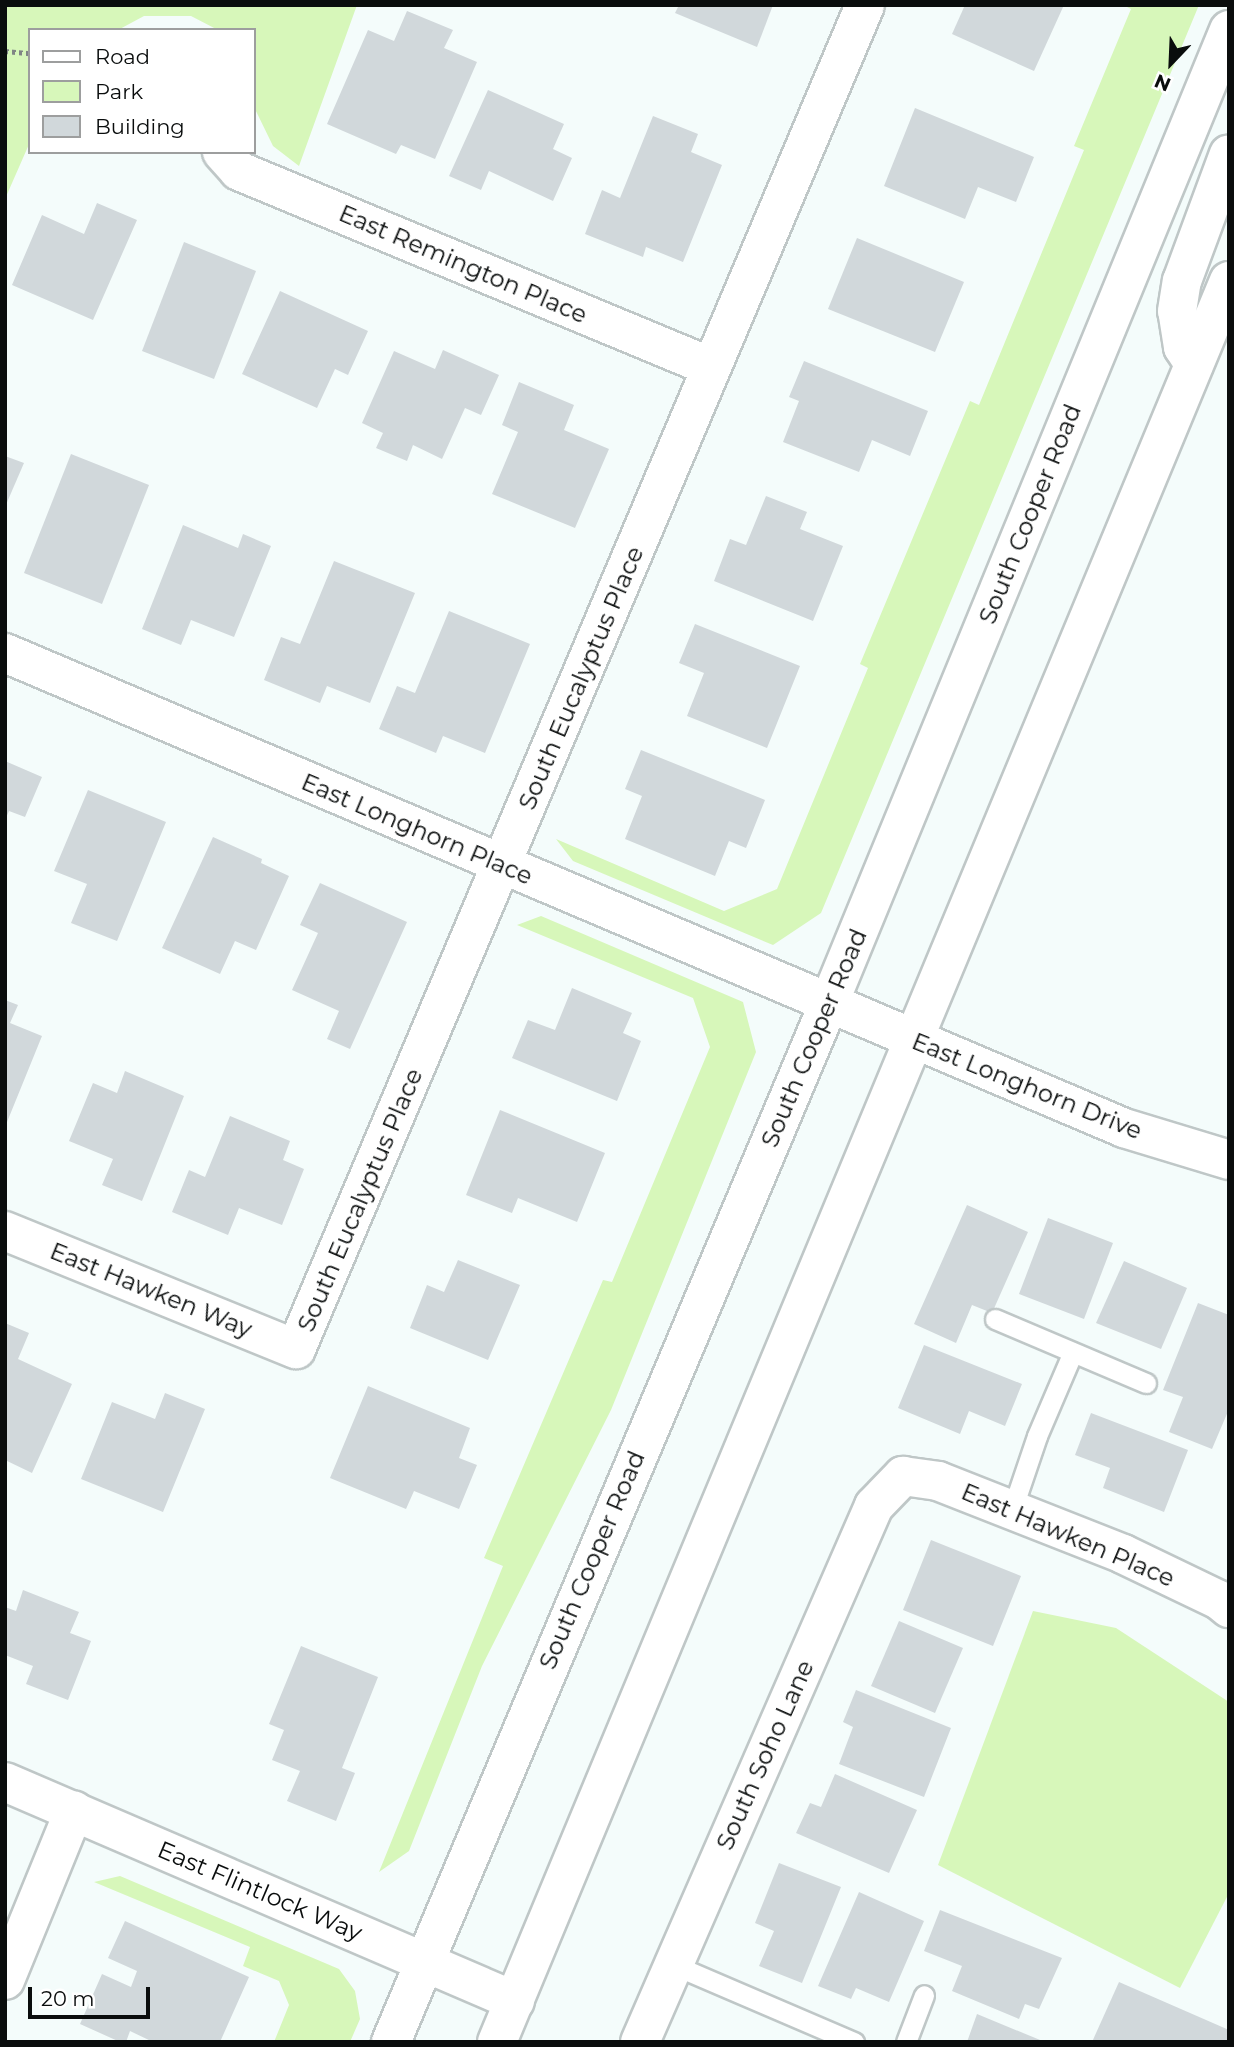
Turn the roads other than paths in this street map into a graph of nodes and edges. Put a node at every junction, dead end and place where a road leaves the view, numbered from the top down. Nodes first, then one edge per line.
1 (865, 5) edge
2 (1229, 30) edge
3 (224, 154) edge
4 (1229, 154) edge
5 (1229, 281) edge
6 (1194, 364) junction
7 (711, 367) junction
8 (5, 653) edge
9 (503, 865) junction
10 (829, 1003) junction
11 (913, 1039) junction
12 (1229, 1160) edge
13 (5, 1231) edge
14 (995, 1319) dead end
15 (296, 1349) joint
16 (1073, 1352) junction
17 (1146, 1383) dead end
18 (902, 1476) joint
19 (1012, 1510) junction
20 (1229, 1608) edge
21 (5, 1782) edge
22 (74, 1811) junction
23 (424, 1963) junction
24 (674, 1965) junction
25 (5, 1980) edge
26 (924, 1995) dead end
27 (515, 2001) junction
28 (391, 2042) edge
29 (497, 2042) edge
30 (639, 2042) edge
31 (854, 2042) edge
32 (906, 2042) edge

1 - 7 street, South Eucalyptus Place
2 - 10 street, South Cooper Road
3 - 7 street, East Remington Place
4 - 6 street
5 - 6 street
6 - 11 street
7 - 9 street, South Eucalyptus Place
8 - 9 street, East Longhorn Place
9 - 10 street, East Longhorn Place
9 - 15 street, South Eucalyptus Place
10 - 11 street, East Longhorn Drive
10 - 23 street, South Cooper Road
11 - 12 street, East Longhorn Drive
11 - 27 street
13 - 15 street, East Hawken Way
14 - 16 lane
16 - 17 lane
16 - 19 lane
18 - 19 street, East Hawken Place
18 - 24 street, South Soho Lane
19 - 20 street, East Hawken Place
21 - 22 street, East Flintlock Way
22 - 23 street, East Flintlock Way
22 - 25 street
23 - 27 street, East Flintlock Way
23 - 28 street, South Cooper Road
24 - 30 street, South Soho Lane
24 - 31 lane
26 - 32 lane
27 - 29 street

